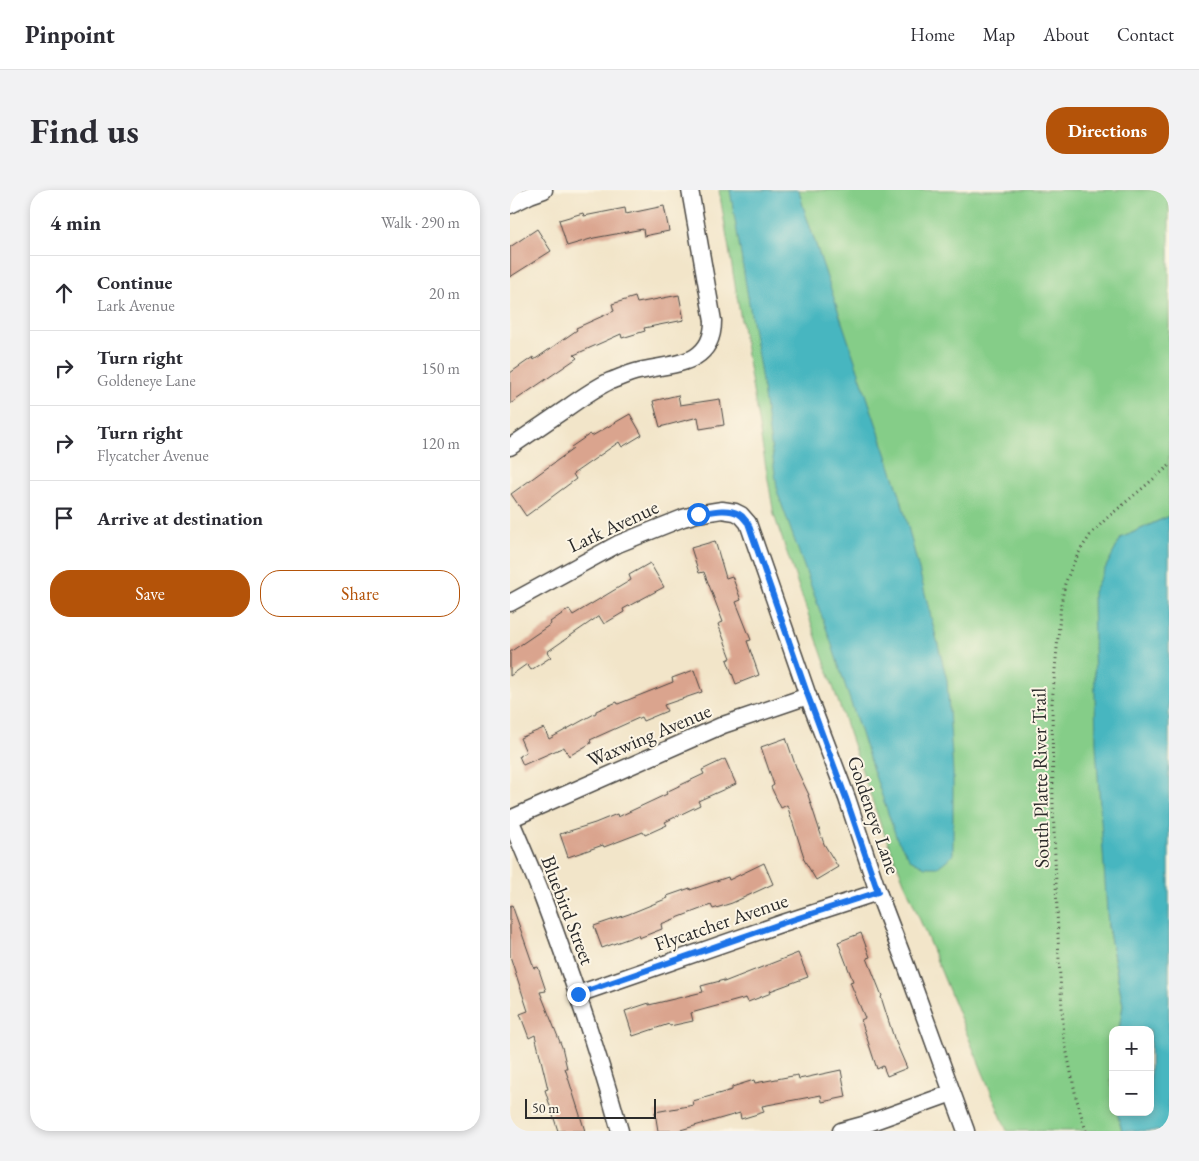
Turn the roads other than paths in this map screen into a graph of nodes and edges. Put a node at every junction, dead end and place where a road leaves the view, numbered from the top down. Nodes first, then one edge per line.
1 (544, 190) edge
2 (690, 190) edge
3 (510, 205) edge
4 (510, 447) edge
5 (741, 515) joint
6 (510, 603) edge
7 (808, 696) junction
8 (510, 819) edge
9 (878, 892) junction
10 (578, 994) junction
11 (952, 1093) junction
12 (620, 1131) edge
13 (841, 1131) edge
14 (966, 1131) edge

1 - 3 street
2 - 4 street
5 - 6 street, Lark Avenue
5 - 7 street, Goldeneye Lane
7 - 8 street, Waxwing Avenue
7 - 9 street, Goldeneye Lane
8 - 10 street, Bluebird Street
9 - 10 street, Flycatcher Avenue
9 - 11 street, Goldeneye Lane
10 - 12 street, Bluebird Street
11 - 13 street
11 - 14 street, Goldeneye Lane

